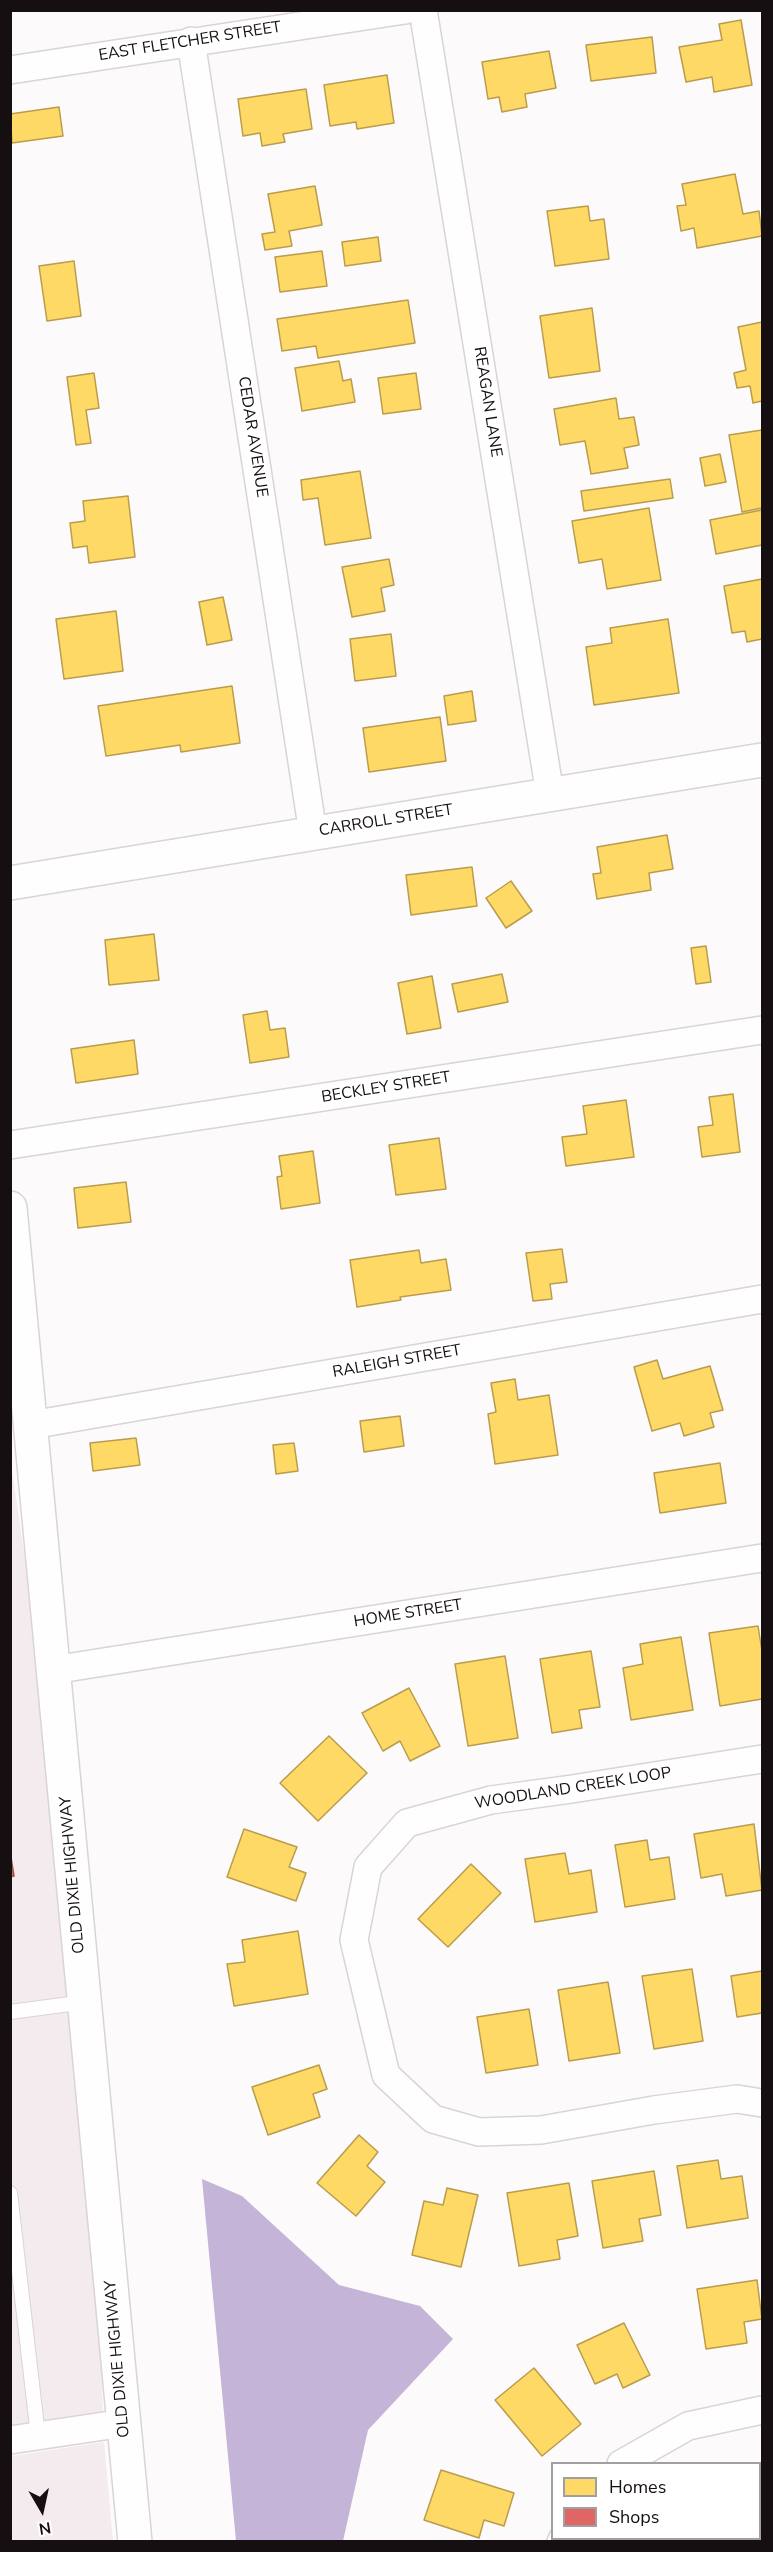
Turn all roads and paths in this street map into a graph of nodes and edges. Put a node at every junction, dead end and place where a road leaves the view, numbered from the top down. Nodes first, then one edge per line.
1 (405, 10) edge
2 (423, 10) edge
3 (191, 41) junction
4 (10, 70) edge
5 (762, 760) edge
6 (550, 794) junction
7 (313, 833) junction
8 (10, 883) edge
9 (762, 1030) edge
10 (10, 1145) edge
11 (11, 1215) edge
12 (762, 1299) edge
13 (32, 1425) junction
14 (762, 1558) edge
15 (53, 1670) junction
16 (762, 1759) edge
17 (85, 2002) junction
18 (10, 2012) edge
19 (762, 2103) edge
20 (10, 2193) edge
21 (762, 2410) edge
22 (124, 2423) junction
23 (38, 2436) junction
24 (10, 2440) edge
25 (623, 2462) edge
26 (135, 2541) edge

1 - 3 street, EAST FLETCHER STREET
2 - 6 street, REAGAN LANE
3 - 4 street, EAST FLETCHER STREET
3 - 7 street, CEDAR AVENUE
5 - 6 street, CARROLL STREET
6 - 7 street, CARROLL STREET
7 - 8 street, CARROLL STREET
9 - 10 street, BECKLEY STREET
11 - 13 street, OLD DIXIE HIGHWAY
12 - 13 street, RALEIGH STREET
13 - 15 street, OLD DIXIE HIGHWAY
14 - 15 street, HOME STREET
15 - 17 street, OLD DIXIE HIGHWAY
16 - 19 street, WOODLAND CREEK LOOP
17 - 18 lane
17 - 22 street, OLD DIXIE HIGHWAY
20 - 23 lane
21 - 25 street
22 - 23 street
22 - 26 street, OLD DIXIE HIGHWAY
23 - 24 street

